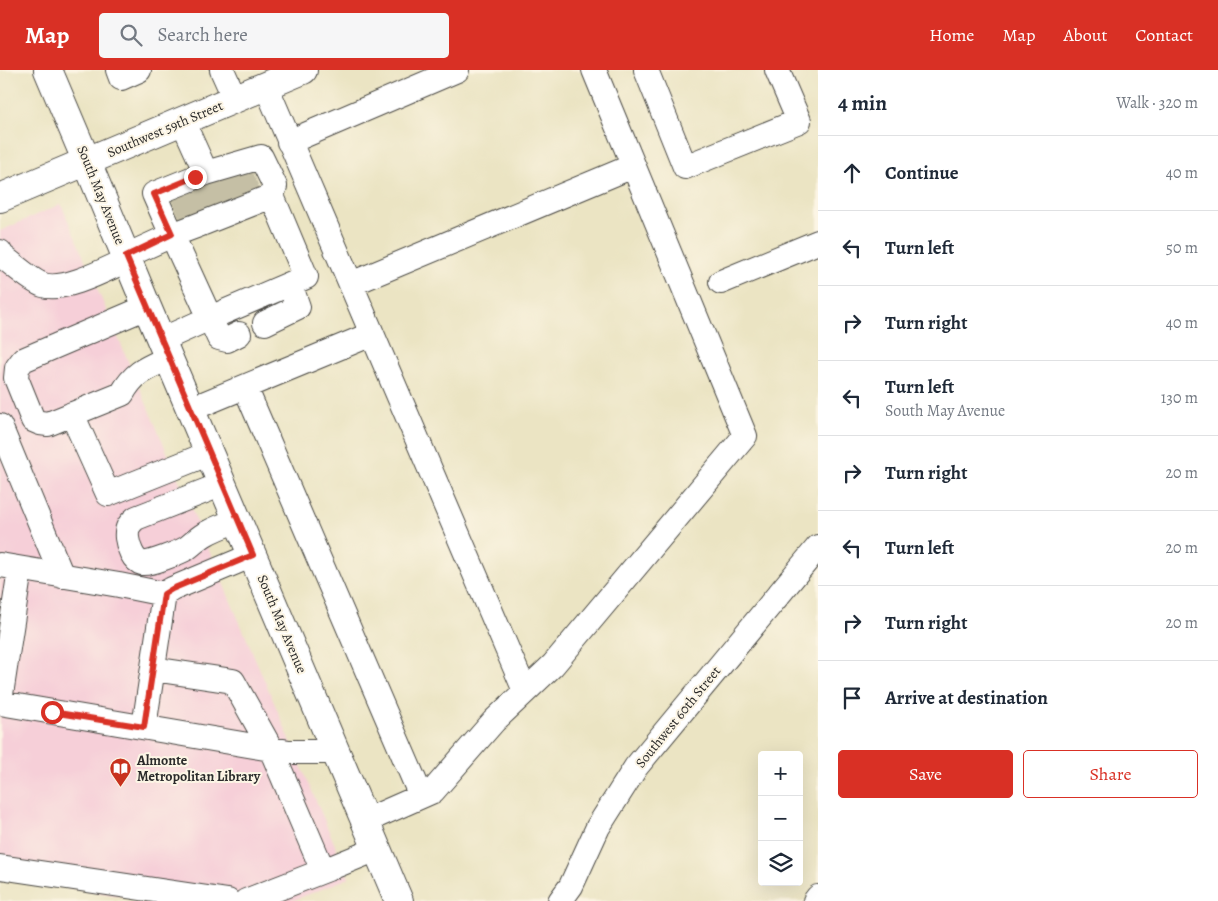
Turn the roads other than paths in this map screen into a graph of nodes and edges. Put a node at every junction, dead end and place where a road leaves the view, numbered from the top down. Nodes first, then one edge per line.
1 (48, 70) edge
2 (118, 70) edge
3 (139, 70) edge
4 (222, 70) edge
5 (457, 70) edge
6 (594, 70) edge
7 (646, 70) edge
8 (777, 70) edge
9 (298, 71) edge
10 (266, 86) junction
11 (235, 99) junction
12 (808, 118) edge
13 (183, 122) junction
14 (290, 142) junction
15 (88, 162) junction
16 (633, 166) junction
17 (218, 193) junction
18 (0, 198) edge
19 (172, 234) junction
20 (818, 242) edge
21 (0, 252) edge
22 (127, 258) junction
23 (722, 282) dead end
24 (290, 284) junction
25 (350, 284) junction
26 (147, 307) junction
27 (210, 318) junction
28 (265, 323) dead end
29 (240, 334) dead end
30 (372, 334) junction
31 (165, 349) junction
32 (245, 387) junction
33 (191, 409) junction
34 (72, 414) junction
35 (0, 426) edge
36 (210, 453) junction
37 (223, 484) junction
38 (238, 520) junction
39 (818, 547) edge
40 (253, 555) junction
41 (10, 567) edge
42 (62, 576) junction
43 (164, 594) junction
44 (153, 669) junction
45 (525, 691) junction
46 (0, 702) edge
47 (144, 727) junction
48 (271, 749) junction
49 (336, 752) junction
50 (421, 796) junction
51 (365, 821) junction
52 (377, 849) junction
53 (0, 867) edge
54 (328, 869) junction
55 (818, 897) edge
56 (228, 901) edge
57 (246, 901) edge
58 (399, 901) edge
59 (560, 901) edge
60 (815, 901) edge

1 - 15 main road, South May Avenue
2 - 3 street
4 - 11 street
5 - 14 street
6 - 16 street
7 - 12 street
8 - 12 street
9 - 10 main road, Southwest 59th Street
10 - 11 main road, Southwest 59th Street
10 - 14 street
11 - 13 main road, Southwest 59th Street
13 - 15 main road, Southwest 59th Street
13 - 17 street
14 - 25 street
15 - 18 main road, Southwest 59th Street
15 - 22 main road, South May Avenue
16 - 25 street
16 - 45 street
17 - 19 street
17 - 19 street
17 - 24 street
19 - 22 street
19 - 27 street
20 - 23 street
21 - 22 street
22 - 26 main road, South May Avenue
24 - 27 street
24 - 28 street
25 - 30 street
26 - 31 main road, South May Avenue
26 - 34 street
27 - 29 street
27 - 31 street
30 - 32 street
30 - 45 street
31 - 33 main road, South May Avenue
31 - 34 street
32 - 33 street
32 - 50 street
33 - 36 main road, South May Avenue
34 - 36 street
35 - 42 street
36 - 37 main road, South May Avenue
37 - 38 main road, South May Avenue
37 - 38 street
38 - 40 main road, South May Avenue
39 - 59 street, Southwest 60th Street
40 - 43 street
40 - 49 main road, South May Avenue
41 - 42 street
41 - 46 street
42 - 43 street
43 - 44 street
44 - 47 street
44 - 48 street
45 - 50 street
46 - 47 street
47 - 48 street
48 - 49 street
48 - 54 street
49 - 51 main road, South May Avenue
50 - 51 street
51 - 52 main road, South May Avenue
52 - 54 street
52 - 58 main road, South May Avenue
53 - 56 street
54 - 57 street
55 - 60 street

